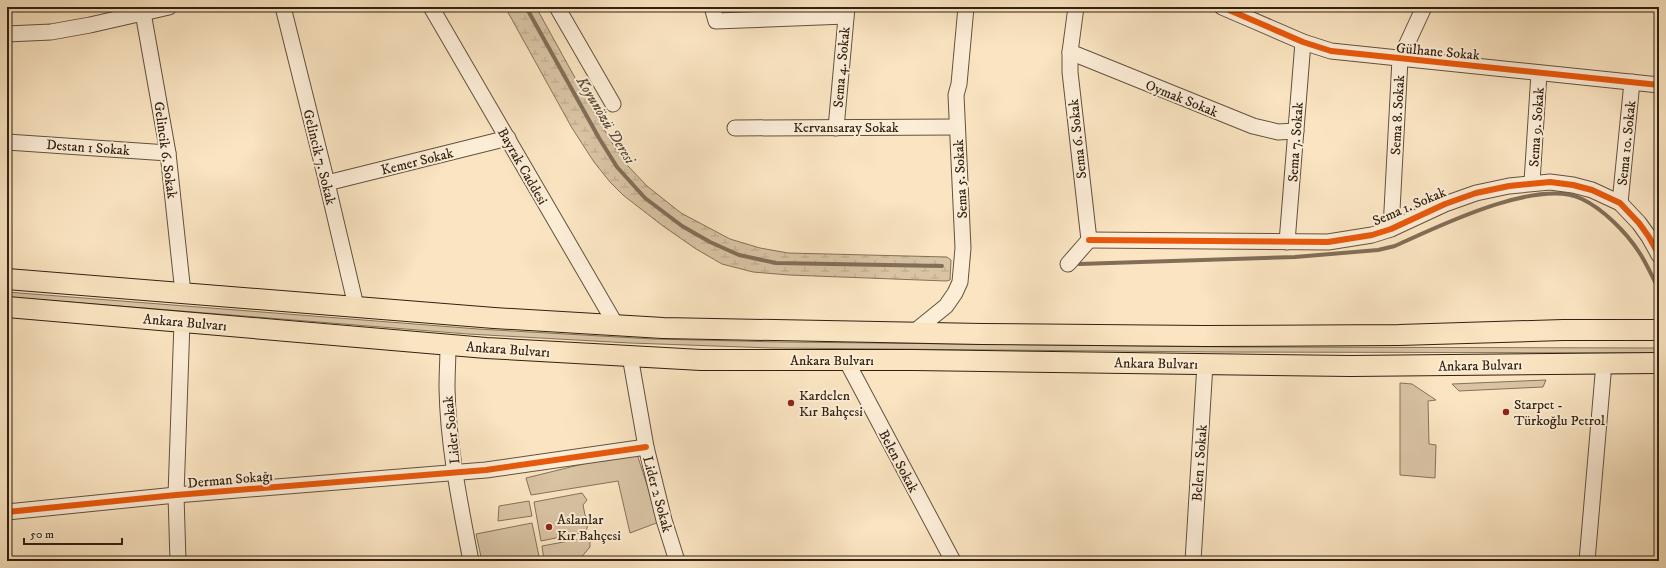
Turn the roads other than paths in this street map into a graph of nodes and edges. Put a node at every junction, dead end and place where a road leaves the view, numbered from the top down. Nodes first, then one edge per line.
1 (169, 7) edge
2 (283, 7) edge
3 (431, 7) edge
4 (557, 7) edge
5 (966, 7) edge
6 (1076, 7) edge
7 (1222, 7) edge
8 (1424, 7) edge
9 (143, 10) edge
10 (846, 11) edge
11 (714, 14) edge
12 (7, 34) edge
13 (1303, 42) junction
14 (1070, 52) junction
15 (1400, 59) junction
16 (1539, 73) junction
17 (1632, 82) junction
18 (1659, 85) edge
19 (613, 104) dead end
20 (957, 127) junction
21 (735, 128) dead end
22 (836, 128) junction
23 (1296, 131) junction
24 (508, 138) junction
25 (7, 142) edge
26 (168, 153) junction
27 (1532, 182) junction
28 (327, 183) junction
29 (1620, 203) junction
30 (1391, 229) junction
31 (1654, 237) edge
32 (1089, 240) junction
33 (1287, 242) junction
34 (1659, 254) edge
35 (1068, 264) dead end
36 (7, 279) edge
37 (183, 293) junction
38 (356, 306) junction
39 (7, 307) edge
40 (182, 322) junction
41 (616, 325) junction
42 (1659, 330) edge
43 (914, 332) junction
44 (448, 345) junction
45 (630, 356) junction
46 (846, 360) junction
47 (1604, 363) junction
48 (1659, 363) edge
49 (1205, 364) junction
50 (646, 447) junction
51 (455, 472) junction
52 (176, 496) junction
53 (7, 512) edge
54 (178, 561) edge
55 (470, 561) edge
56 (677, 561) edge
57 (953, 561) edge
58 (1192, 561) edge
59 (1587, 561) edge

1 - 9 street
2 - 28 street, Gelincik 7. Sokak
3 - 24 street, Bayrak Caddesi
4 - 19 street
5 - 20 street, Sema 5. Sokak
6 - 14 street, Sema 6. Sokak
7 - 13 street, Gülhane Sokak
8 - 15 street, Sema 8. Sokak
9 - 12 street
9 - 26 street, Gelincik 6. Sokak
10 - 11 street
10 - 22 street, Sema 4. Sokak
13 - 15 street, Gülhane Sokak
13 - 23 street, Sema 7. Sokak
14 - 23 street, Oymak Sokak
14 - 32 street, Sema 6. Sokak
15 - 16 street, Gülhane Sokak
15 - 30 street, Sema 8. Sokak
16 - 17 street, Gülhane Sokak
16 - 27 street, Sema 9. Sokak
17 - 18 street, Gülhane Sokak
17 - 29 street, Sema 10. Sokak
20 - 22 street, Kervansaray Sokak
20 - 43 street, Sema 5. Sokak
21 - 22 street, Kervansaray Sokak
23 - 33 street, Sema 7. Sokak
24 - 28 street, Kemer Sokak
24 - 41 street, Bayrak Caddesi
25 - 26 street, Destan 1 Sokak
26 - 37 street, Gelincik 6. Sokak
27 - 29 street, Sema 1. Sokak
27 - 30 street, Sema 1. Sokak
28 - 38 street, Gelincik 7. Sokak
29 - 31 street, Sema 1. Sokak
30 - 33 street, Sema 1. Sokak
31 - 34 street, Sema 1. Sokak
32 - 33 street, Sema 1. Sokak
32 - 35 street
36 - 37 main road, Ankara Bulvarı
37 - 38 main road, Ankara Bulvarı
38 - 41 main road, Ankara Bulvarı
39 - 40 main road, Ankara Bulvarı
40 - 44 main road, Ankara Bulvarı
40 - 52 street
41 - 43 main road, Ankara Bulvarı
42 - 43 main road, Ankara Bulvarı
44 - 45 main road, Ankara Bulvarı
44 - 51 street, Lider Sokak
45 - 46 main road, Ankara Bulvarı
45 - 50 street, Lider 2 Sokak
46 - 49 main road, Ankara Bulvarı
46 - 57 street, Belen Sokak
47 - 48 main road, Ankara Bulvarı
47 - 49 main road, Ankara Bulvarı
47 - 59 street
49 - 58 street, Belen 1 Sokak
50 - 51 street, Derman Sokağı
50 - 56 street, Lider 2 Sokak
51 - 52 street, Derman Sokağı
51 - 55 street, Lider Sokak
52 - 53 street, Derman Sokağı
52 - 54 street

